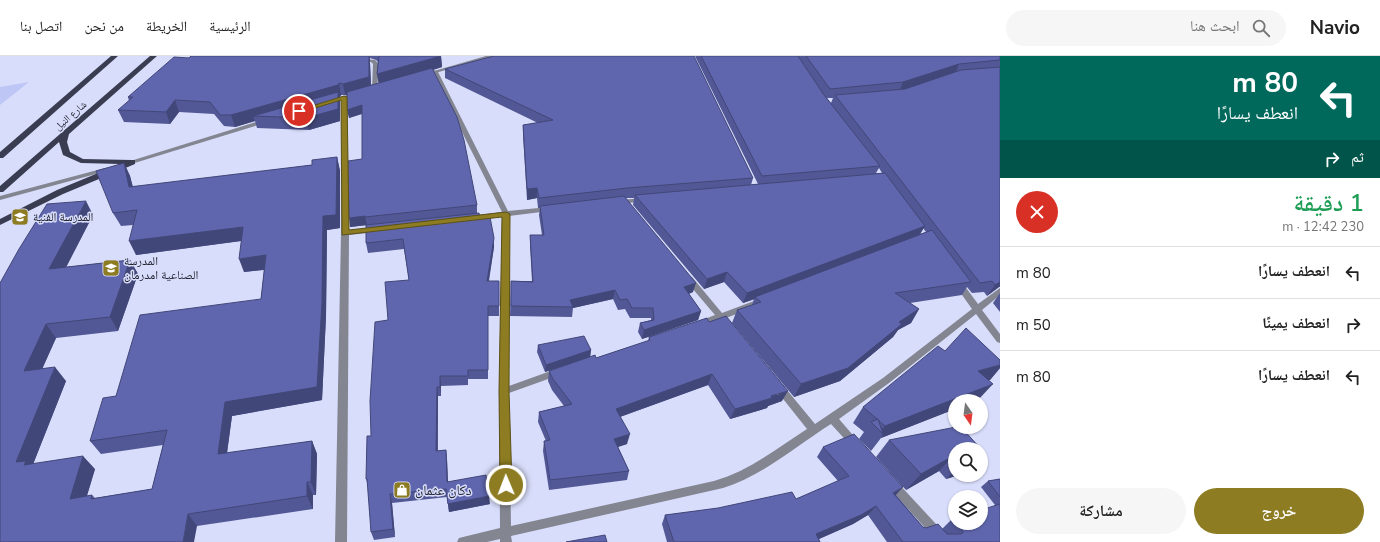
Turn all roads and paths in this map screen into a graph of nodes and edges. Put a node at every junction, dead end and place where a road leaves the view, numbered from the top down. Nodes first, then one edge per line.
1 (115, 56) edge
2 (154, 56) edge
3 (492, 56) edge
4 (352, 58) edge
5 (435, 72) junction
6 (420, 76) edge
7 (382, 86) edge
8 (375, 89) junction
9 (367, 91) edge
10 (360, 93) edge
11 (344, 97) junction
12 (322, 104) edge
13 (276, 118) edge
14 (66, 131) junction
15 (0, 156) edge
16 (132, 162) junction
17 (0, 190) edge
18 (0, 198) edge
19 (656, 199) edge
20 (609, 203) edge
21 (554, 209) edge
22 (506, 214) junction
23 (460, 220) edge
24 (0, 222) edge
25 (384, 229) edge
26 (345, 233) junction
27 (686, 275) edge
28 (954, 277) edge
29 (1000, 291) edge
30 (772, 298) edge
31 (977, 309) junction
32 (721, 317) junction
33 (691, 327) edge
34 (730, 329) edge
35 (1000, 340) edge
36 (564, 371) edge
37 (775, 382) edge
38 (504, 391) junction
39 (833, 419) junction
40 (814, 430) junction
41 (865, 454) edge
42 (886, 478) edge
43 (506, 537) edge
44 (341, 542) edge
45 (463, 542) edge
46 (945, 542) edge

1 - 15 main road, شارع النيل
2 - 14 main road, شارع النيل
3 - 5 street
4 - 8 street
5 - 6 street
5 - 22 street
7 - 8 street
8 - 9 street
10 - 11 street
11 - 12 street
11 - 26 street
13 - 16 street
14 - 16 main road
14 - 17 main road, شارع النيل
16 - 18 street
16 - 24 main road
19 - 20 street
21 - 22 street
22 - 23 street
22 - 38 street
25 - 26 street
26 - 44 street
27 - 32 street
28 - 31 street
29 - 31 street
30 - 32 street
31 - 35 street
31 - 39 street
32 - 33 street
32 - 34 street
36 - 38 street
37 - 40 street
38 - 43 street
39 - 40 street
39 - 41 street
40 - 43 street
42 - 46 street
43 - 45 street

